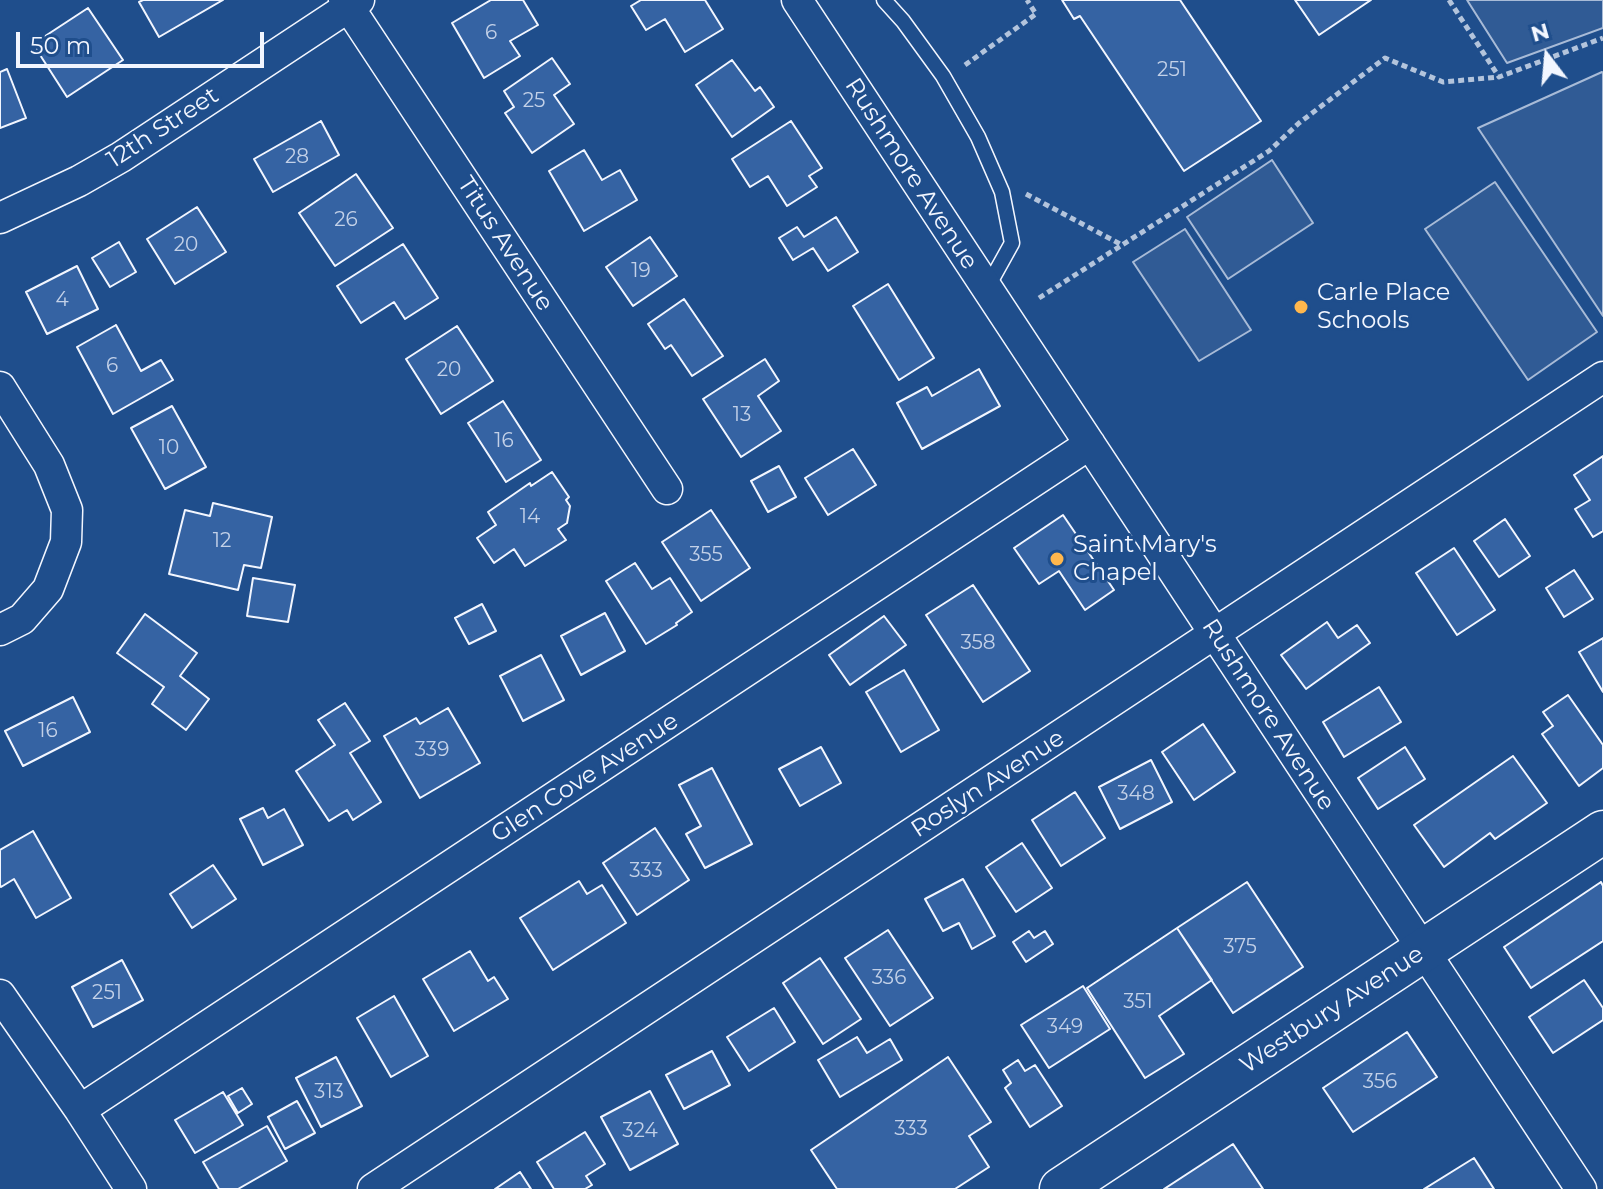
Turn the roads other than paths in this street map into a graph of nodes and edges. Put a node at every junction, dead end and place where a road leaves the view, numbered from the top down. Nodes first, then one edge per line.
1 (797, 0) edge
2 (884, 0) edge
3 (351, 2) edge
4 (0, 218) edge
5 (987, 288) junction
6 (1603, 377) edge
7 (0, 387) edge
8 (1090, 444) junction
9 (667, 489) dead end
10 (0, 630) edge
11 (1215, 634) junction
12 (1603, 832) edge
13 (1423, 950) junction
14 (0, 995) edge
15 (80, 1110) junction
16 (131, 1189) edge
17 (373, 1189) edge
18 (1061, 1189) edge
19 (1581, 1189) edge

1 - 5 street, Rushmore Avenue
2 - 5 lane
3 - 4 street, 12th Street
3 - 9 street, Titus Avenue
5 - 8 street, Rushmore Avenue
6 - 11 street, Roslyn Avenue
7 - 10 street
8 - 11 street, Rushmore Avenue
8 - 15 street, Glen Cove Avenue
11 - 13 street, Rushmore Avenue
11 - 17 street, Roslyn Avenue
12 - 13 main road, Westbury Avenue
13 - 18 main road, Westbury Avenue
13 - 19 street, Rushmore Avenue
14 - 15 street
15 - 16 street

